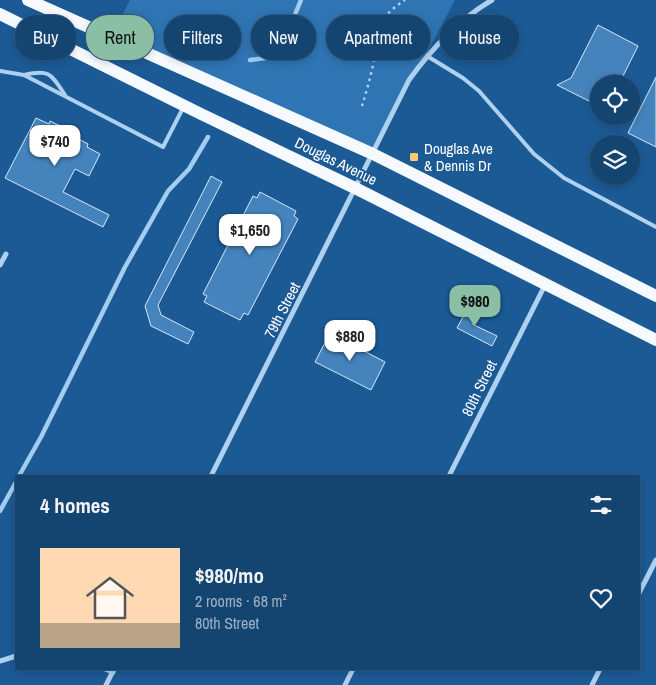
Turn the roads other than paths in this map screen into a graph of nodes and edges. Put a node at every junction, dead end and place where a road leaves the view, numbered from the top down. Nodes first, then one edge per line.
1 (28, 0) edge
2 (492, 0) edge
3 (0, 14) edge
4 (430, 54) edge
5 (430, 57) edge
6 (425, 60) edge
7 (0, 71) edge
8 (24, 75) junction
9 (67, 97) junction
10 (184, 106) junction
11 (373, 154) junction
12 (356, 189) junction
13 (656, 227) edge
14 (6, 254) dead end
15 (0, 265) edge
16 (545, 284) junction
17 (656, 296) edge
18 (656, 340) edge
19 (212, 475) edge
20 (450, 475) edge
21 (656, 560) edge
22 (640, 592) edge
23 (15, 656) edge
24 (0, 661) edge
25 (114, 670) edge
26 (352, 670) edge
27 (600, 670) edge
28 (106, 685) edge
29 (345, 685) edge
30 (592, 685) edge

1 - 11 main road, Douglas Avenue
2 - 4 street, 79th Street
3 - 10 main road, Douglas Avenue
5 - 13 lane
6 - 11 street, 79th Street
7 - 8 lane
8 - 9 lane
8 - 9 lane
9 - 10 lane
10 - 12 main road, Douglas Avenue
11 - 12 street, 79th Street
11 - 17 main road, Douglas Avenue
12 - 16 main road, Douglas Avenue
12 - 19 street, 79th Street
14 - 15 street
16 - 18 main road, Douglas Avenue
16 - 20 street, 80th Street
21 - 22 street
23 - 24 street
25 - 28 street
26 - 29 street
27 - 30 street

